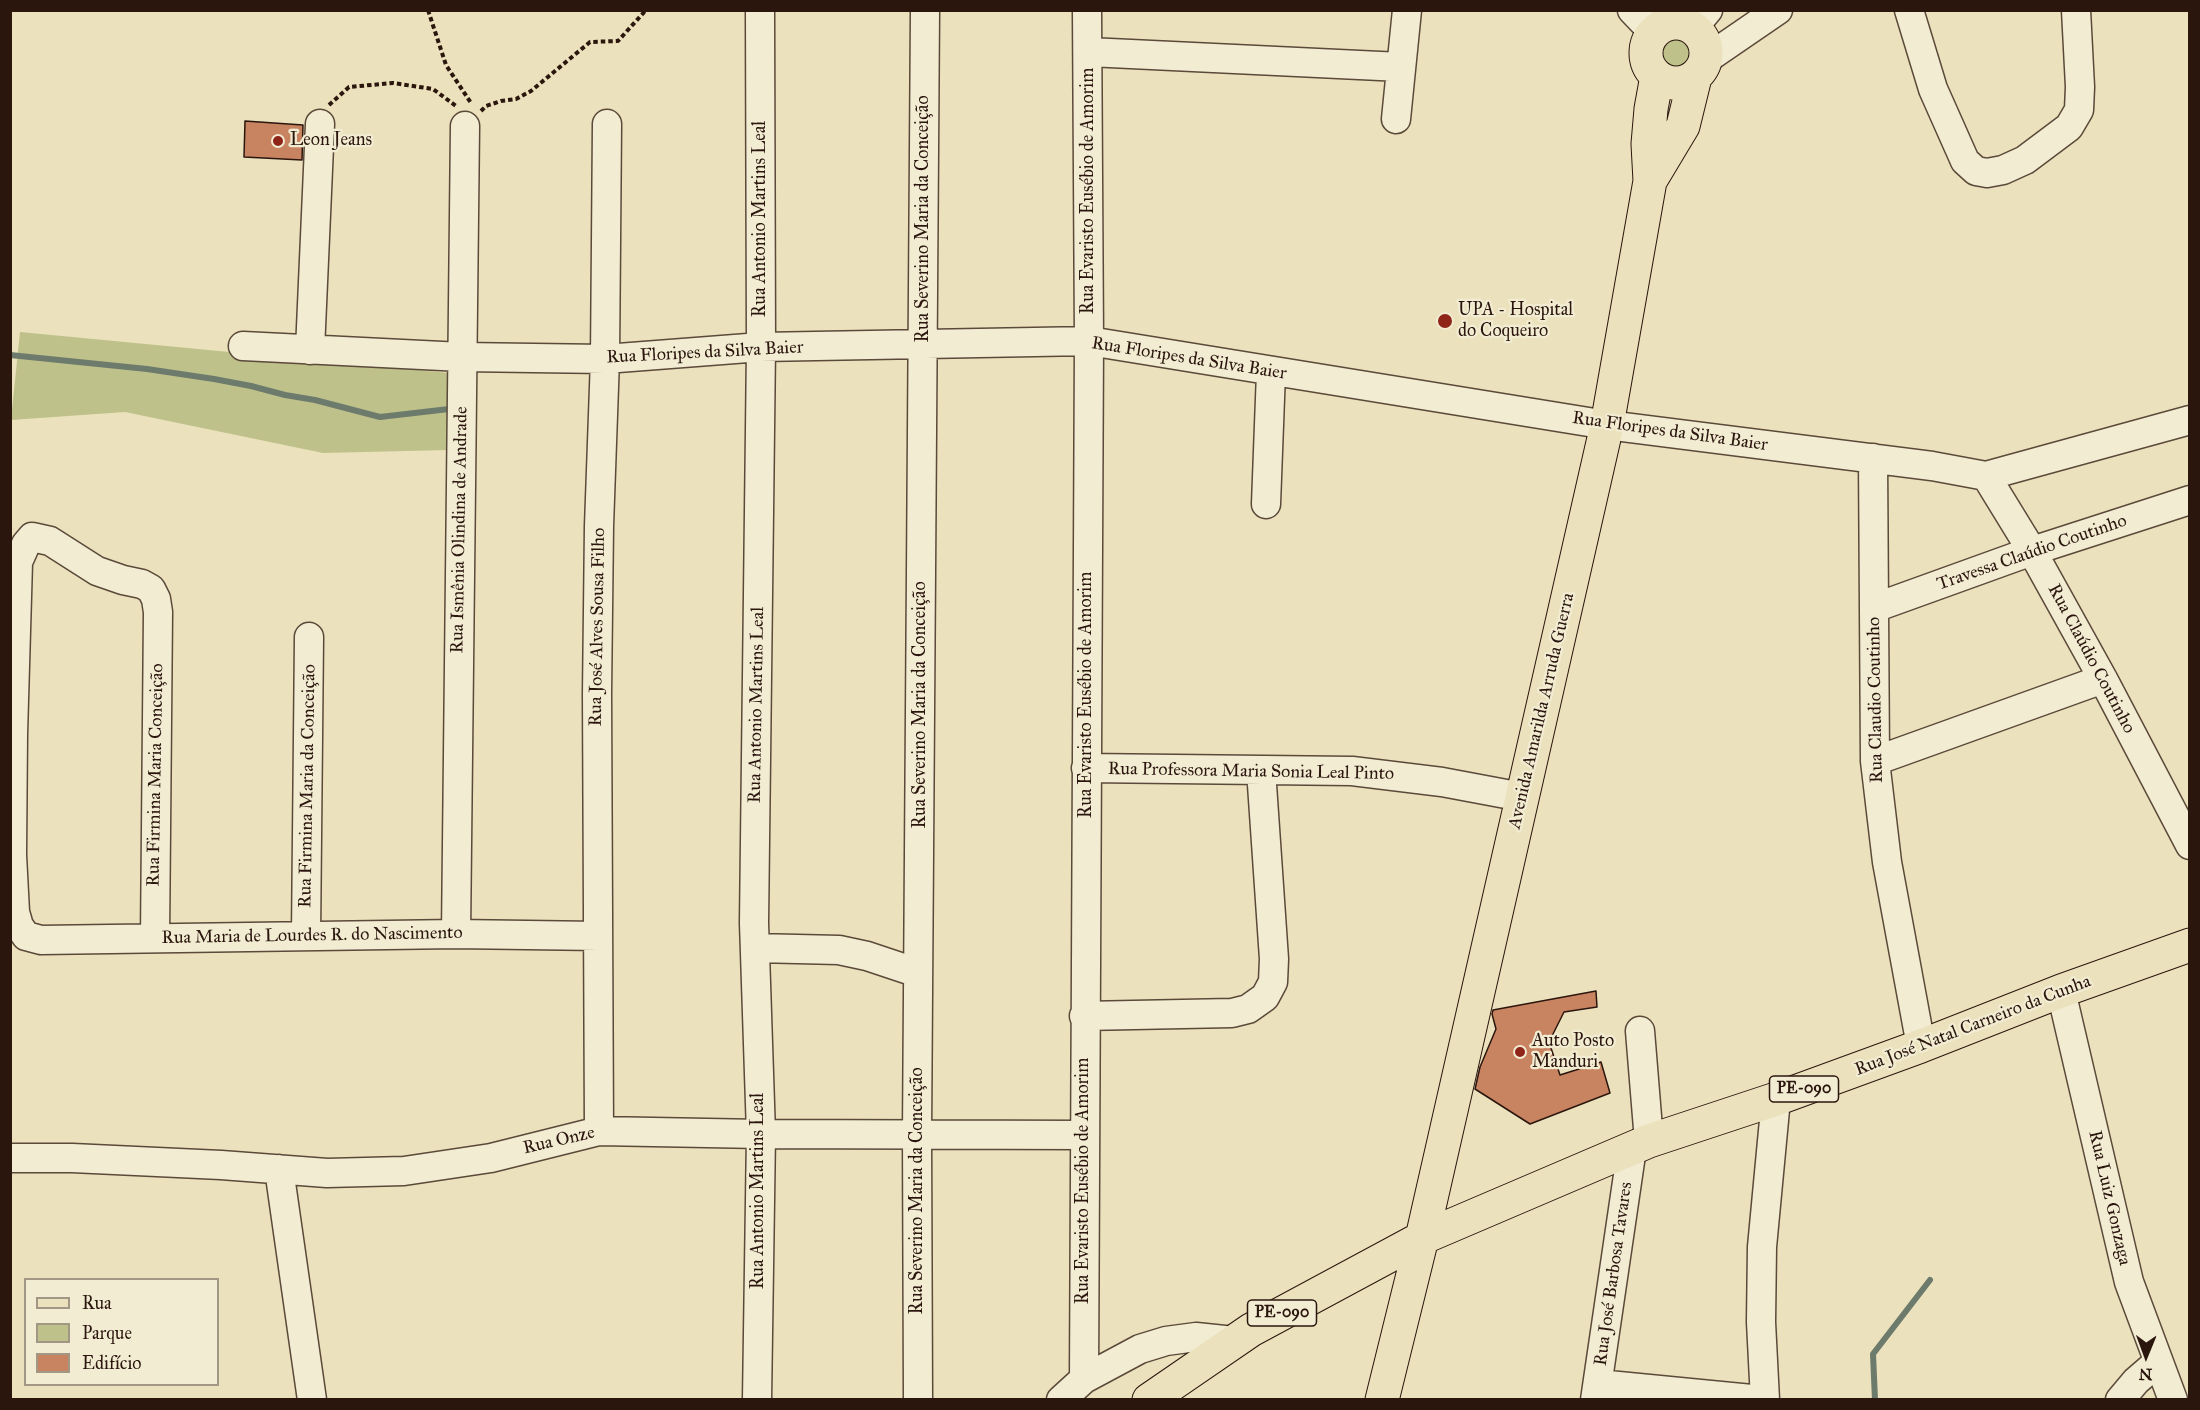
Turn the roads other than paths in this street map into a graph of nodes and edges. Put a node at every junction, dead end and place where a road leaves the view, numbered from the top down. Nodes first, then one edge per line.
1 (760, 10) edge
2 (925, 10) edge
3 (1087, 10) edge
4 (1407, 10) edge
5 (1778, 10) edge
6 (1909, 10) edge
7 (2076, 10) edge
8 (1673, 19) edge
9 (1089, 52) junction
10 (1401, 67) junction
11 (1700, 69) junction
12 (1657, 76) junction
13 (472, 114) road end
14 (323, 118) road end
15 (1396, 119) dead end
16 (607, 124) dead end
17 (1650, 181) junction
18 (1089, 341) junction
19 (243, 345) dead end
20 (924, 345) junction
21 (761, 347) junction
22 (310, 350) junction
23 (462, 357) junction
24 (605, 359) junction
25 (1271, 372) junction
26 (2190, 420) edge
27 (1607, 425) junction
28 (1873, 458) junction
29 (1986, 476) junction
30 (2190, 500) edge
31 (1266, 504) dead end
32 (2032, 551) junction
33 (1874, 608) junction
34 (309, 637) dead end
35 (2103, 679) junction
36 (1875, 761) junction
37 (1086, 768) junction
38 (1261, 770) junction
39 (1522, 797) junction
40 (2190, 845) edge
41 (18, 926) edge
42 (456, 934) junction
43 (306, 936) junction
44 (598, 936) junction
45 (155, 938) junction
46 (2190, 945) edge
47 (755, 948) junction
48 (918, 973) junction
49 (2061, 992) junction
50 (1084, 1016) junction
51 (1640, 1031) dead end
52 (1922, 1046) junction
53 (1776, 1099) junction
54 (599, 1131) junction
55 (916, 1133) junction
56 (761, 1134) junction
57 (1084, 1135) junction
58 (1641, 1145) junction
59 (10, 1158) edge
60 (279, 1169) junction
61 (1422, 1238) junction
62 (1234, 1341) junction
63 (2158, 1362) junction
64 (1084, 1379) junction
65 (1596, 1392) edge
66 (312, 1400) edge
67 (757, 1400) edge
68 (918, 1400) edge
69 (1061, 1400) edge
70 (1149, 1400) edge
71 (1382, 1400) edge
72 (1763, 1400) edge
73 (2120, 1400) edge
74 (2173, 1400) edge

1 - 21 street, Rua Antonio Martins Leal
2 - 20 street, Rua Severino Maria da Conceição
3 - 9 street, Rua Evaristo Eusébio de Amorim
4 - 10 street
5 - 11 street
6 - 7 street
8 - 11 main road
8 - 12 main road
9 - 10 street
9 - 18 street, Rua Evaristo Eusébio de Amorim
10 - 15 street
11 - 12 main road
11 - 17 main road
12 - 17 main road
13 - 23 street, Rua Ismênia Olindina de Andrade
14 - 22 street
16 - 24 street, Rua José Alves Sousa Filho
17 - 27 main road, Avenida Amarilda Arruda Guerra
18 - 20 street, Rua Floripes da Silva Baier
18 - 25 street, Rua Floripes da Silva Baier
18 - 37 street, Rua Evaristo Eusébio de Amorim
19 - 22 street, Rua Floripes da Silva Baier
20 - 21 street, Rua Floripes da Silva Baier
20 - 48 street, Rua Severino Maria da Conceição
21 - 24 street, Rua Floripes da Silva Baier
21 - 47 street, Rua Antonio Martins Leal
22 - 23 street, Rua Floripes da Silva Baier
23 - 24 street, Rua Floripes da Silva Baier
23 - 42 street, Rua Ismênia Olindina de Andrade
24 - 44 street, Rua José Alves Sousa Filho
25 - 27 street, Rua Floripes da Silva Baier
25 - 31 street
26 - 29 street
27 - 28 street, Rua Floripes da Silva Baier
27 - 39 main road, Avenida Amarilda Arruda Guerra
28 - 29 street, Rua Floripes da Silva Baier
28 - 33 street, Rua Claudio Coutinho
29 - 32 street, Rua Claúdio Coutinho
30 - 32 street, Travessa Claúdio Coutinho
32 - 33 street, Travessa Claúdio Coutinho
32 - 35 street, Rua Claúdio Coutinho
33 - 36 street, Rua Claudio Coutinho
34 - 43 street, Rua Firmina Maria da Conceição
35 - 36 street
35 - 40 street, Rua Claúdio Coutinho
36 - 52 street, Rua Claudio Coutinho
37 - 38 street, Rua Professora Maria Sonia Leal Pinto
37 - 50 street, Rua Evaristo Eusébio de Amorim
38 - 39 street, Rua Professora Maria Sonia Leal Pinto
38 - 50 street
39 - 61 main road, Avenida Amarilda Arruda Guerra
41 - 45 street, Rua Maria de Lourdes R. do Nascimento
41 - 45 street, Rua Firmina Maria Conceição
42 - 43 street, Rua Maria de Lourdes R. do Nascimento
42 - 44 street, Rua Maria de Lourdes R. do Nascimento
43 - 45 street, Rua Maria de Lourdes R. do Nascimento
44 - 54 street, Rua José Alves Sousa Filho
46 - 49 main road, Rua José Natal Carneiro da Cunha / PE-090
47 - 48 street
47 - 56 street, Rua Antonio Martins Leal
48 - 55 street, Rua Severino Maria da Conceição
49 - 52 main road, Rua José Natal Carneiro da Cunha / PE-090
49 - 63 street, Rua Luiz Gonzaga
50 - 57 street, Rua Evaristo Eusébio de Amorim
51 - 58 street, Rua José Barbosa Tavares
52 - 53 main road, Rua José Natal Carneiro da Cunha / PE-090
53 - 58 main road, Rua José Natal Carneiro da Cunha / PE-090
53 - 72 street
54 - 56 street, Rua Onze
54 - 60 street, Rua Onze
55 - 56 street, Rua Onze
55 - 57 street, Rua Onze
55 - 68 street, Rua Severino Maria da Conceição
56 - 67 street, Rua Antonio Martins Leal
57 - 64 street, Rua Evaristo Eusébio de Amorim
58 - 61 main road, Rua José Natal Carneiro da Cunha / PE-090
58 - 65 street, Rua José Barbosa Tavares
59 - 60 street, Rua Onze
60 - 66 street
61 - 62 main road, PE-090
61 - 71 main road, Avenida Amarilda Arruda Guerra
62 - 64 street
62 - 70 main road, PE-090
63 - 73 street
63 - 74 street, Rua Luiz Gonzaga
64 - 69 street
65 - 72 street

